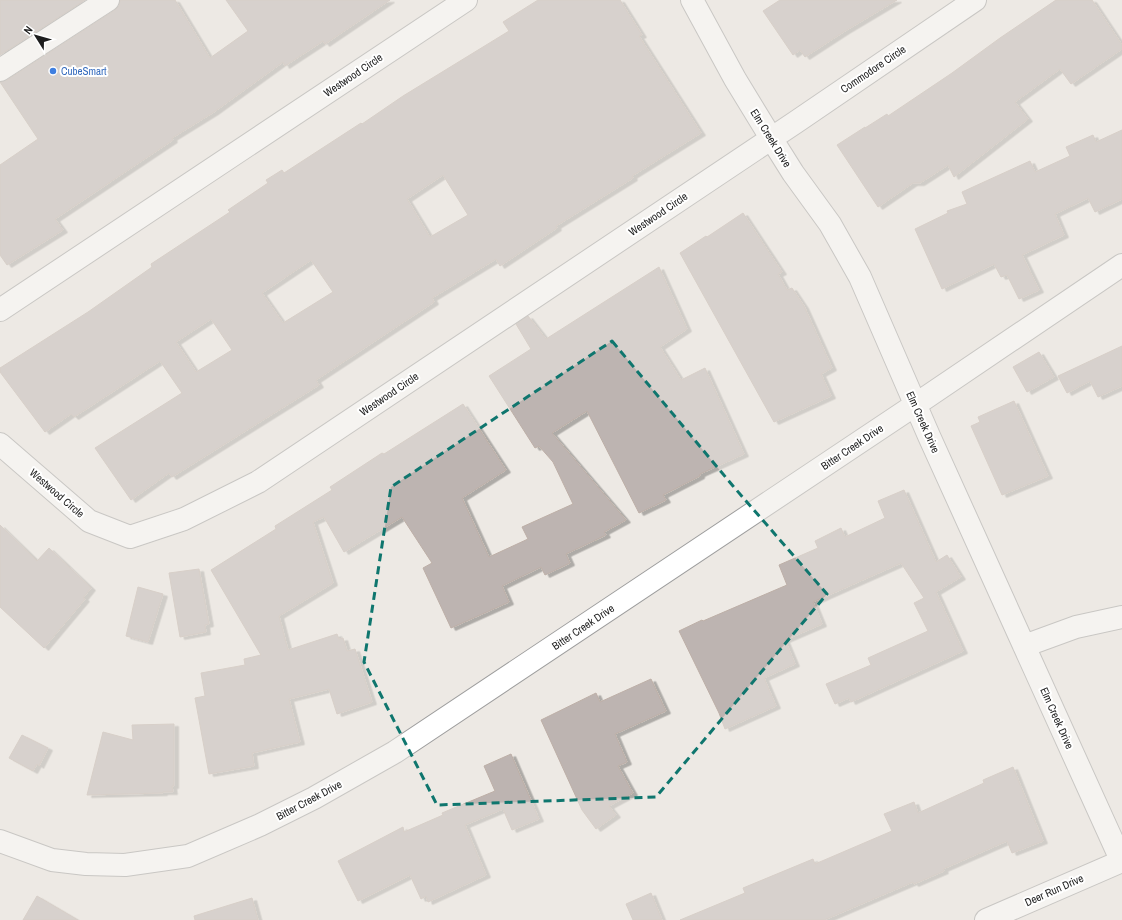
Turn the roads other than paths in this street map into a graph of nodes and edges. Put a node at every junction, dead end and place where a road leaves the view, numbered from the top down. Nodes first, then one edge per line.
1 (108, 0) edge
2 (466, 0) edge
3 (692, 0) edge
4 (974, 0) edge
5 (0, 70) edge
6 (771, 138) junction
7 (1122, 265) edge
8 (0, 310) edge
9 (916, 405) junction
10 (0, 444) edge
11 (1122, 617) edge
12 (1024, 646) junction
13 (0, 841) edge
14 (1122, 861) edge
15 (986, 920) edge

1 - 5 street
2 - 8 street, Westwood Circle
3 - 6 street, Elm Creek Drive
4 - 6 street, Commodore Circle
6 - 9 street, Elm Creek Drive
6 - 10 street, Westwood Circle
7 - 9 street, Bitter Creek Drive
9 - 12 street, Elm Creek Drive
9 - 13 street, Bitter Creek Drive
11 - 12 street
12 - 14 street, Elm Creek Drive
14 - 15 street, Deer Run Drive

